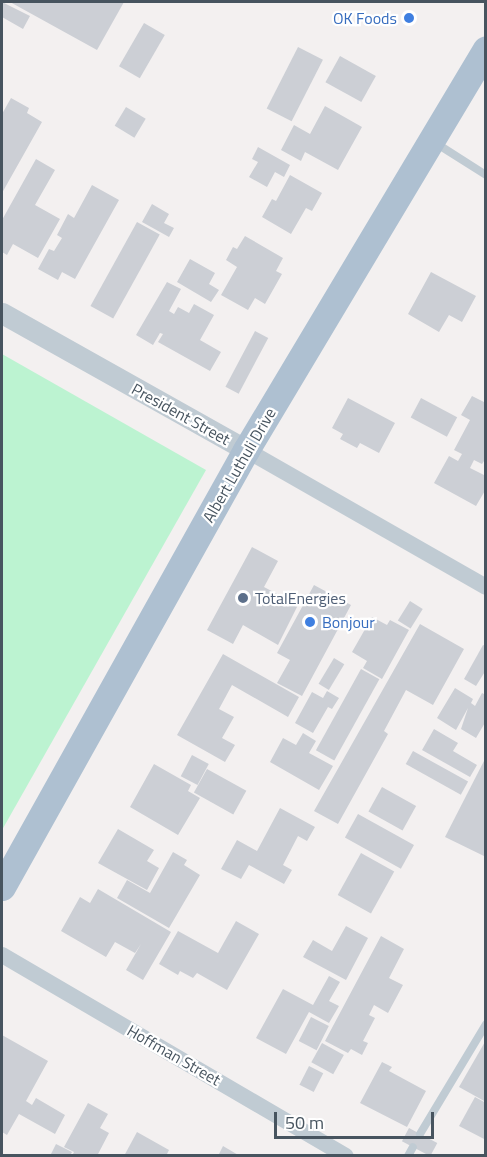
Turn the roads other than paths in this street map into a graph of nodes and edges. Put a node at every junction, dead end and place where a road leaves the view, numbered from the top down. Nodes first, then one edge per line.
1 (486, 49) edge
2 (431, 141) junction
3 (486, 175) edge
4 (2, 313) edge
5 (246, 450) junction
6 (486, 587) edge
7 (2, 887) edge
8 (2, 955) edge
9 (486, 1024) edge
10 (420, 1134) dead end
11 (413, 1147) dead end
12 (346, 1155) edge
13 (408, 1155) edge

1 - 2 main road, Albert Luthuli Drive
2 - 3 lane
2 - 5 main road, Albert Luthuli Drive
4 - 5 street, President Street
5 - 6 street, President Street
5 - 7 main road, Albert Luthuli Drive
8 - 12 street, Hoffman Street
9 - 10 lane
11 - 13 lane

